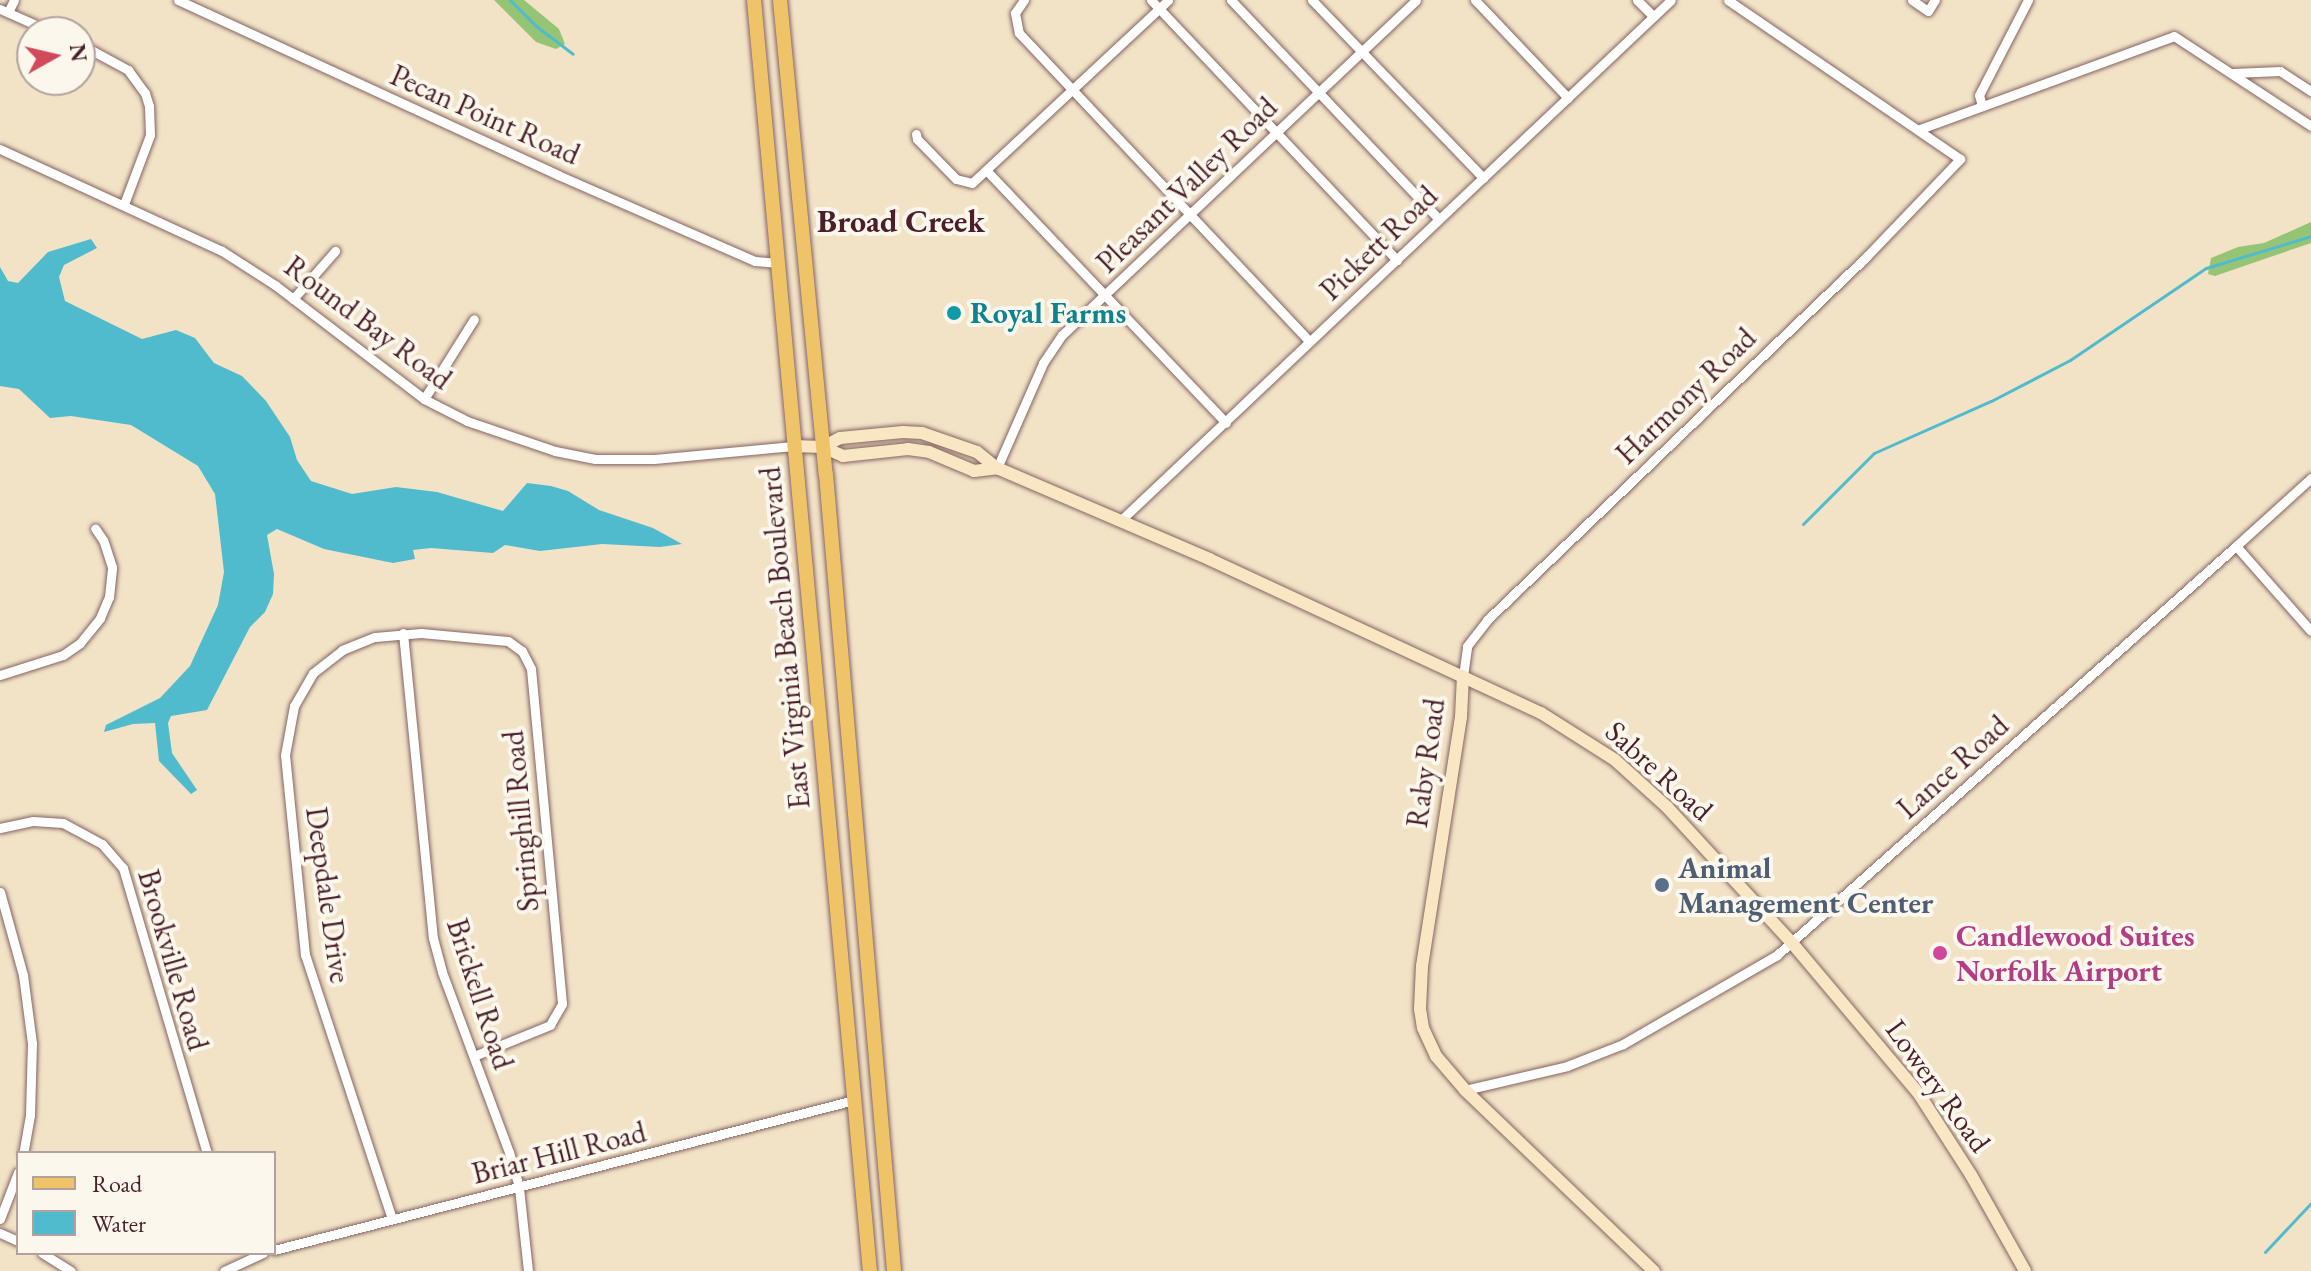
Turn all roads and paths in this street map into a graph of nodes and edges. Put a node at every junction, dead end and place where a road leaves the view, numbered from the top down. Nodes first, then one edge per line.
1 (14, 0) edge
2 (178, 0) edge
3 (754, 0) edge
4 (780, 0) edge
5 (1024, 0) edge
6 (1151, 0) edge
7 (1168, 0) edge
8 (1231, 0) edge
9 (1312, 0) edge
10 (1416, 0) edge
11 (1475, 0) edge
12 (1637, 0) edge
13 (1671, 0) edge
14 (1728, 0) edge
15 (1912, 0) edge
16 (1935, 0) edge
17 (2028, 0) edge
18 (1159, 9) junction
19 (4, 10) edge
20 (1653, 16) junction
21 (96, 53) edge
22 (1361, 53) junction
23 (2233, 73) junction
24 (2309, 83) edge
25 (1071, 89) junction
26 (1318, 93) junction
27 (1568, 98) junction
28 (1982, 106) junction
29 (2311, 126) edge
30 (1920, 129) junction
31 (916, 134) dead end
32 (1277, 134) junction
33 (0, 149) edge
34 (987, 171) junction
35 (1483, 178) junction
36 (124, 204) junction
37 (1191, 216) junction
38 (1439, 219) junction
39 (335, 251) dead end
40 (1397, 260) junction
41 (776, 263) junction
42 (1105, 296) junction
43 (293, 299) junction
44 (474, 319) dead end
45 (1310, 342) junction
46 (424, 399) junction
47 (1226, 423) junction
48 (793, 446) junction
49 (823, 447) junction
50 (997, 468) junction
51 (2311, 478) edge
52 (1120, 521) junction
53 (95, 528) dead end
54 (2236, 546) junction
55 (2311, 631) edge
56 (403, 633) junction
57 (0, 675) edge
58 (1463, 676) junction
59 (0, 828) edge
60 (0, 892) edge
61 (1792, 943) junction
62 (474, 1056) junction
63 (1465, 1090) junction
64 (854, 1100) junction
65 (23, 1151) edge
66 (206, 1151) edge
67 (16, 1177) edge
68 (519, 1188) junction
69 (0, 1219) edge
70 (392, 1219) junction
71 (276, 1249) edge
72 (45, 1255) edge
73 (259, 1255) edge
74 (71, 1271) edge
75 (224, 1271) edge
76 (528, 1271) edge
77 (870, 1271) edge
78 (894, 1271) edge
79 (1654, 1271) edge
80 (2025, 1271) edge

1 - 19 street
2 - 41 street, Pecan Point Road
3 - 41 main road, East Virginia Beach Boulevard
4 - 49 main road, East Virginia Beach Boulevard
5 - 25 street
6 - 18 street
7 - 18 street
8 - 26 street
9 - 22 street
10 - 22 street, Pleasant Valley Road
11 - 27 street
12 - 20 street
13 - 20 street, Pickett Road
14 - 30 street
15 - 16 street
17 - 28 street
18 - 25 street
18 - 32 street
20 - 27 street, Pickett Road
21 - 36 street
22 - 26 street, Pleasant Valley Road
22 - 35 street
23 - 24 street
23 - 28 street
23 - 29 street
25 - 34 street
25 - 37 street
26 - 32 street, Pleasant Valley Road
26 - 38 street
27 - 35 street, Pickett Road
28 - 30 street
30 - 58 street, Harmony Road
31 - 34 street
32 - 37 street, Pleasant Valley Road
32 - 40 street
33 - 36 street, Round Bay Road
34 - 42 street
35 - 38 street, Pickett Road
36 - 43 street, Round Bay Road
37 - 42 street, Pleasant Valley Road
37 - 45 street
38 - 40 street, Pickett Road
39 - 43 street
40 - 45 street, Pickett Road
41 - 48 main road, East Virginia Beach Boulevard
42 - 47 street
42 - 50 street, Pleasant Valley Road
43 - 46 street, Round Bay Road
44 - 46 street
45 - 47 street, Pickett Road
46 - 48 street, Round Bay Road
47 - 52 street, Pickett Road
48 - 49 street, Round Bay Road
48 - 64 main road, East Virginia Beach Boulevard
49 - 50 street, Raby Road
49 - 78 main road, East Virginia Beach Boulevard
50 - 52 street, Raby Road
51 - 54 street, Lance Road
52 - 58 street, Raby Road
53 - 57 street
54 - 55 street
54 - 61 street, Lance Road
56 - 62 street, Brickell Road
56 - 62 street, Springhill Road
56 - 70 street, Deepdale Drive
58 - 61 street, Sabre Road
58 - 63 street, Raby Road
59 - 66 street, Brookville Road
60 - 65 street
61 - 63 street, Lance Road
61 - 80 street, Lowery Road
62 - 68 street, Brickell Road
63 - 79 street, Raby Road
64 - 68 street, Briar Hill Road
64 - 77 main road, East Virginia Beach Boulevard
67 - 69 street
68 - 70 street, Briar Hill Road
68 - 76 street, Brickell Road
70 - 71 street, Briar Hill Road
72 - 74 street
73 - 75 street

